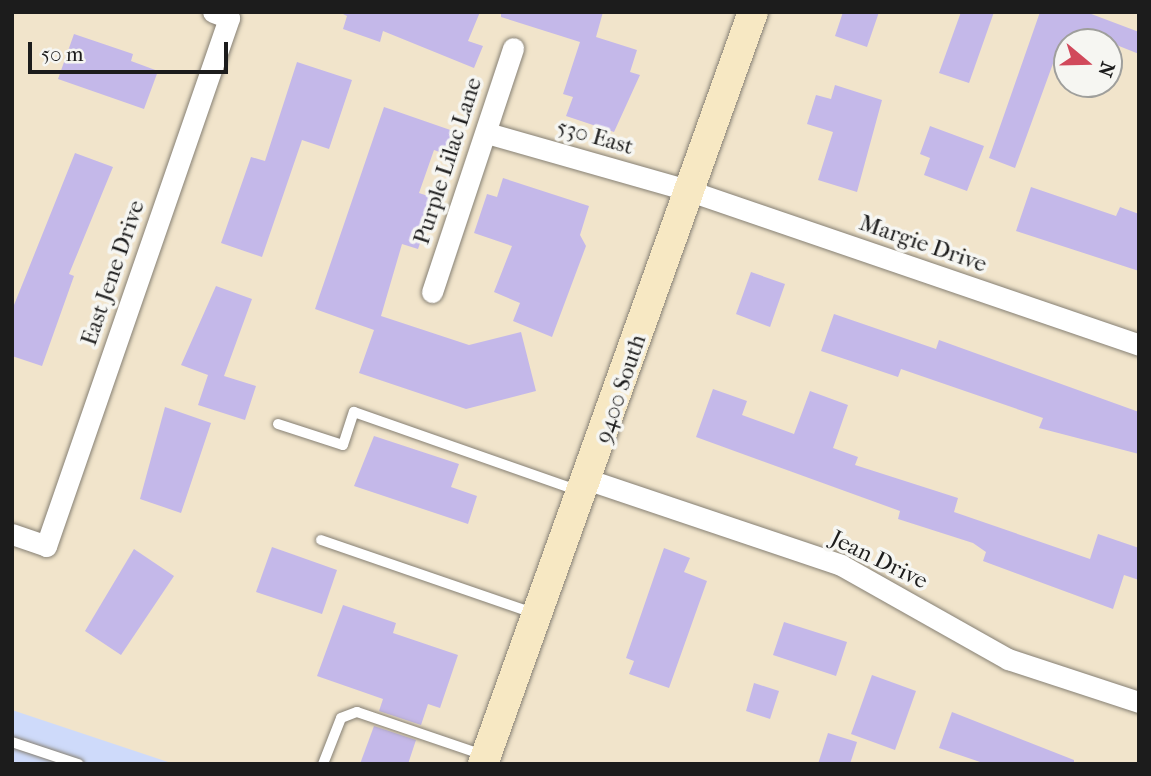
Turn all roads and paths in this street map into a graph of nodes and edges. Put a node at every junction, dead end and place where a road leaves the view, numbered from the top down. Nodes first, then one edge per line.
1 (753, 12) edge
2 (221, 15) edge
3 (513, 48) dead end
4 (487, 133) junction
5 (690, 191) junction
6 (432, 292) dead end
7 (1139, 345) edge
8 (278, 424) dead end
9 (587, 486) junction
10 (12, 534) edge
11 (321, 540) dead end
12 (539, 615) junction
13 (1139, 702) edge
14 (12, 742) edge
15 (485, 760) edge
16 (78, 764) edge
17 (323, 764) edge

1 - 5 street, 9400 South
2 - 10 street, East Jene Drive
3 - 4 street, Purple Lilac Lane
4 - 5 street, 530 East
4 - 6 street, Purple Lilac Lane
5 - 7 street, Margie Drive
5 - 9 street, 9400 South
8 - 9 lane
9 - 12 street, 9400 South
9 - 13 street, Jean Drive
11 - 12 lane
12 - 15 street, 9400 South
14 - 16 lane
15 - 17 lane

